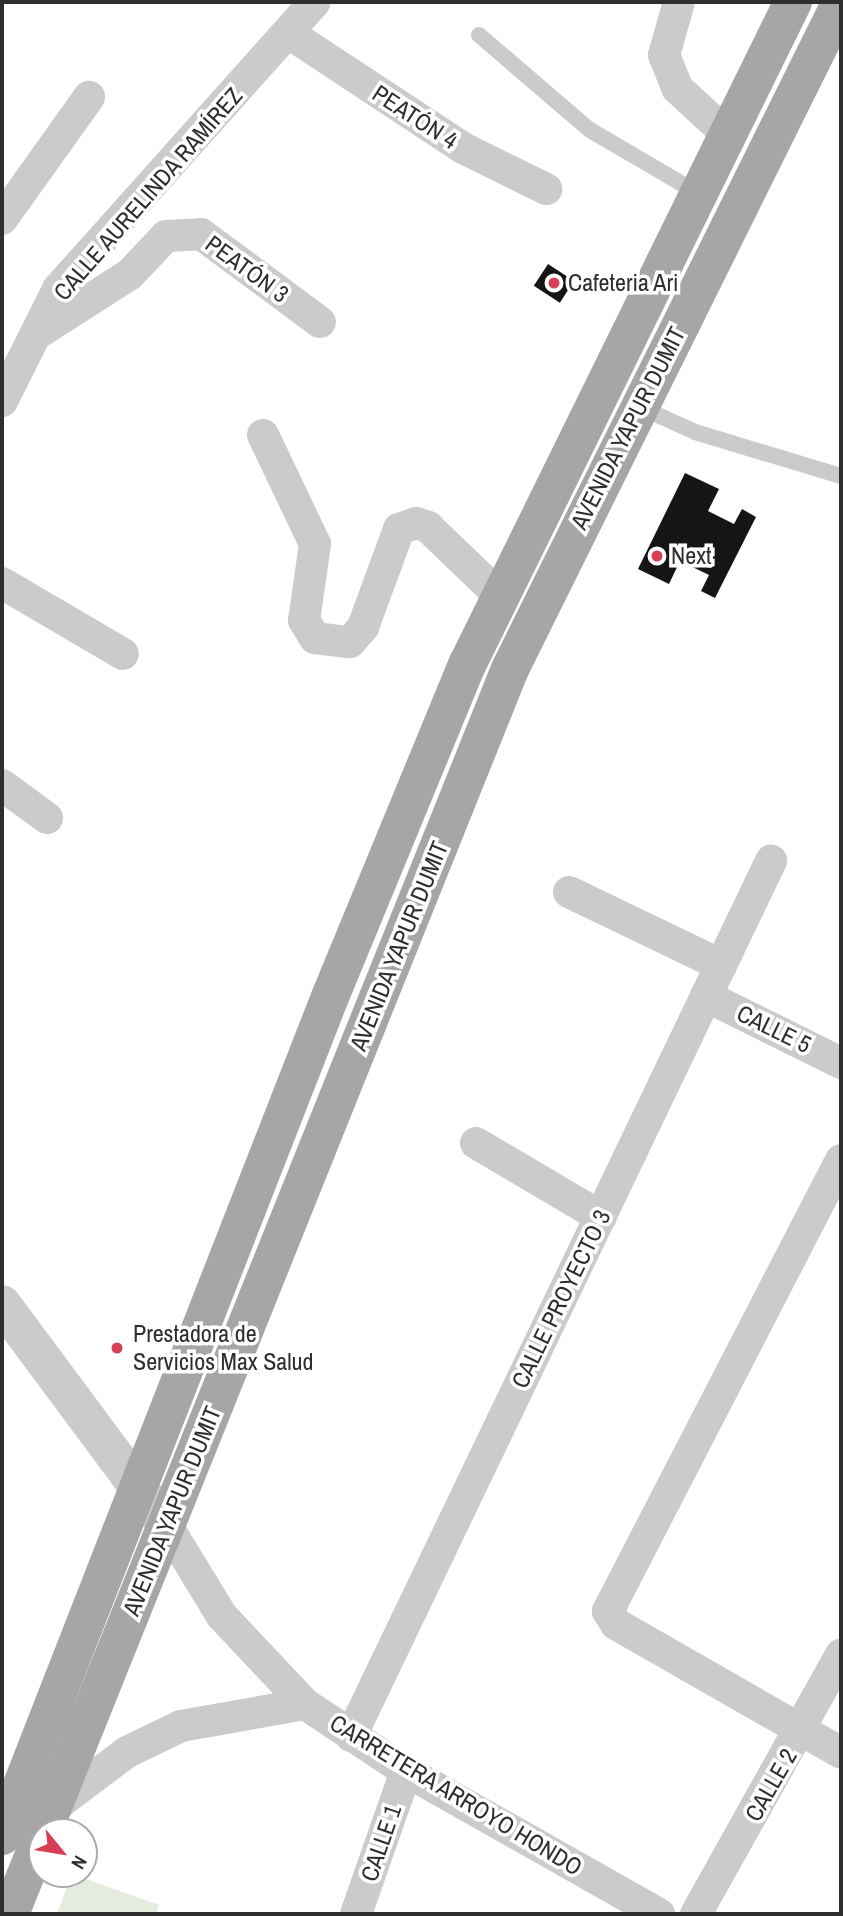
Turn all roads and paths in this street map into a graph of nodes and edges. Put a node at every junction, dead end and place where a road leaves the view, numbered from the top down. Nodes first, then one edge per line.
1 (315, 2) edge
2 (679, 2) edge
3 (793, 2) edge
4 (841, 2) edge
5 (290, 34) junction
6 (479, 35) dead end
7 (89, 97) dead end
8 (726, 133) junction
9 (547, 189) dead end
10 (696, 192) junction
11 (2, 219) edge
12 (320, 321) dead end
13 (35, 335) junction
14 (2, 401) edge
15 (638, 406) junction
16 (263, 435) dead end
17 (565, 459) junction
18 (841, 476) edge
19 (600, 481) junction
20 (2, 583) edge
21 (500, 596) junction
22 (124, 654) dead end
23 (2, 785) edge
24 (47, 818) dead end
25 (771, 861) dead end
26 (569, 892) dead end
27 (722, 965) junction
28 (706, 996) junction
29 (841, 1063) edge
30 (476, 1143) dead end
31 (841, 1160) edge
32 (601, 1217) junction
33 (2, 1304) edge
34 (140, 1485) junction
35 (167, 1526) junction
36 (841, 1655) edge
37 (305, 1704) junction
38 (801, 1732) junction
39 (351, 1736) junction
40 (841, 1753) edge
41 (406, 1771) junction
42 (50, 1810) junction
43 (2, 1836) edge
44 (10, 1914) edge
45 (356, 1914) edge
46 (659, 1914) edge
47 (696, 1914) edge

1 - 5 street, CALLE AURELINDA RAMÍREZ
2 - 8 street
3 - 8 main road, AVENIDA YAPUR DUMIT
4 - 15 main road, AVENIDA YAPUR DUMIT
5 - 9 street, PEATÓN 4
5 - 13 street, CALLE AURELINDA RAMÍREZ
6 - 10 lane
7 - 11 street
8 - 10 main road, AVENIDA YAPUR DUMIT
10 - 17 main road, AVENIDA YAPUR DUMIT
12 - 13 street, PEATÓN 3
13 - 14 street, CALLE AURELINDA RAMÍREZ
15 - 18 lane
15 - 19 main road, AVENIDA YAPUR DUMIT
16 - 21 street
17 - 19 main road
17 - 21 main road, AVENIDA YAPUR DUMIT
19 - 35 main road, AVENIDA YAPUR DUMIT
20 - 22 street
21 - 34 main road, AVENIDA YAPUR DUMIT
23 - 24 street
25 - 27 street, CALLE PROYECTO 3
26 - 27 street
27 - 28 street, CALLE PROYECTO 3
28 - 29 street, CALLE 5
28 - 32 street, CALLE PROYECTO 3
30 - 32 street
31 - 38 street
32 - 39 street, CALLE PROYECTO 3
33 - 34 street
34 - 35 street
34 - 43 main road, AVENIDA YAPUR DUMIT
35 - 37 street, CARRETERA ARROYO HONDO
35 - 42 main road, AVENIDA YAPUR DUMIT
36 - 38 street, CALLE 2
37 - 39 street, CARRETERA ARROYO HONDO
37 - 42 street
38 - 40 street
38 - 47 street, CALLE 2
39 - 41 street, CARRETERA ARROYO HONDO
41 - 45 street, CALLE 1
41 - 46 street, CARRETERA ARROYO HONDO
42 - 44 main road, AVENIDA YAPUR DUMIT

